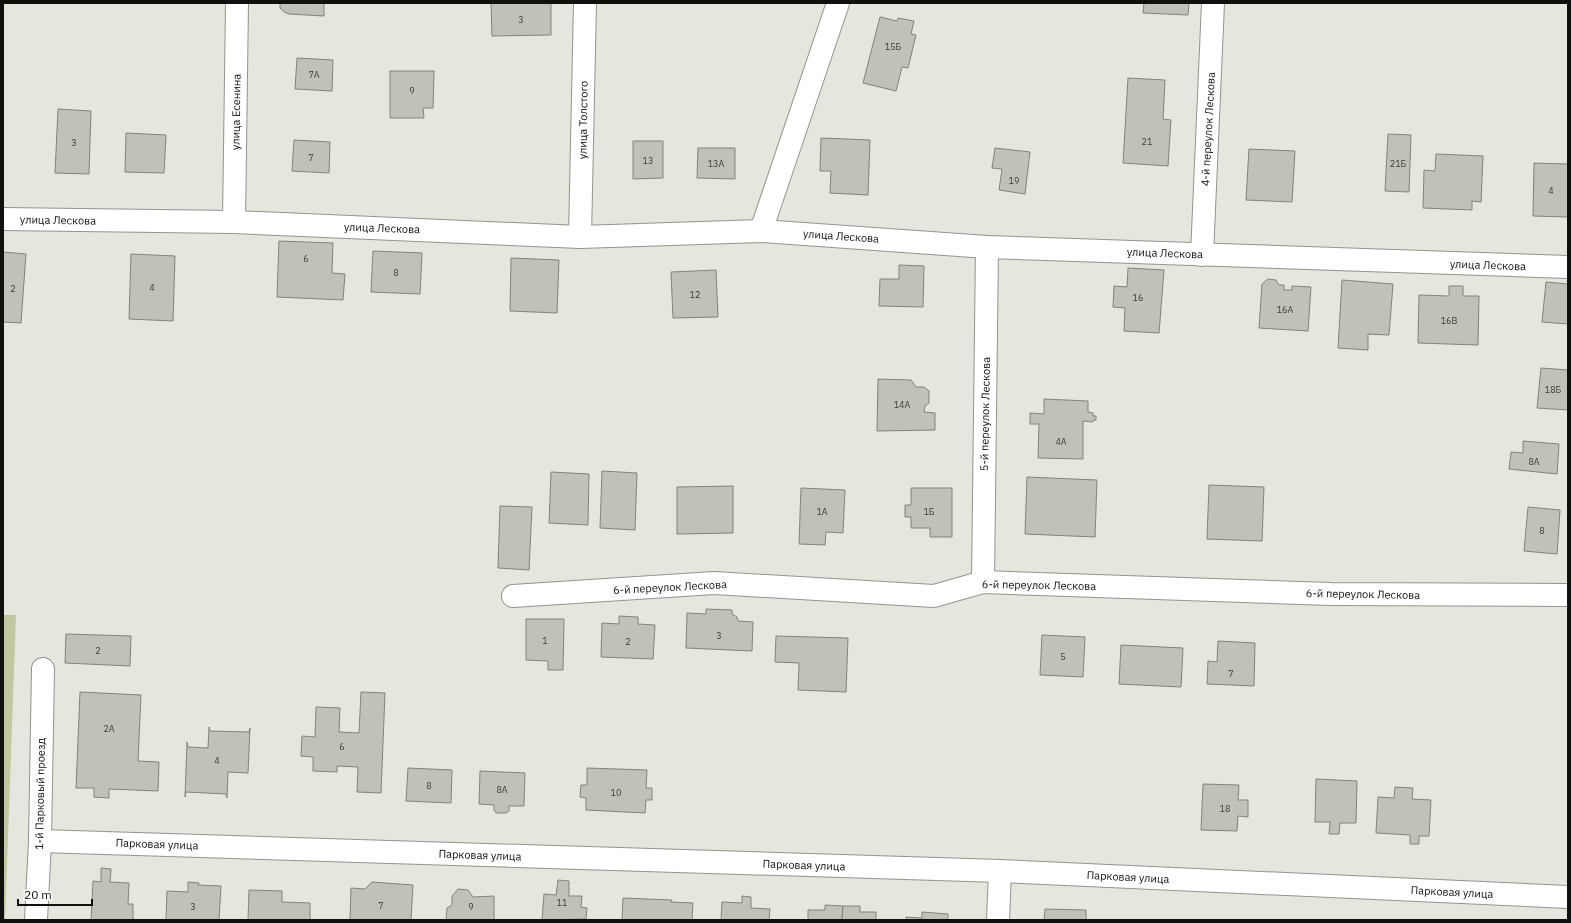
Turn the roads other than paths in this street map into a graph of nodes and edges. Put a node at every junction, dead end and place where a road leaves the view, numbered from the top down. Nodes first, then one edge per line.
1 (237, 3) edge
2 (586, 3) edge
3 (838, 3) edge
4 (1213, 3) edge
5 (3, 219) edge
6 (234, 222) junction
7 (762, 231) junction
8 (580, 237) junction
9 (987, 247) junction
10 (1202, 255) junction
11 (1568, 267) edge
12 (983, 582) junction
13 (1568, 595) edge
14 (512, 596) dead end
15 (42, 669) dead end
16 (40, 841) junction
17 (1000, 871) junction
18 (1568, 898) edge
19 (36, 920) edge
20 (998, 920) edge

1 - 6 street, улица Есенина
2 - 8 street, улица Толстого
3 - 7 street
4 - 10 street, 4-й переулок Лескова
5 - 6 street, улица Лескова
6 - 8 street, улица Лескова
7 - 8 street, улица Лескова
7 - 9 street, улица Лескова
9 - 10 street, улица Лескова
9 - 12 street, 5-й переулок Лескова
10 - 11 street, улица Лескова
12 - 13 street, 6-й переулок Лескова
12 - 14 street, 6-й переулок Лескова
15 - 16 street, 1-й Парковый проезд
16 - 17 street, Парковая улица
16 - 19 street, 1-й Парковый проезд
17 - 18 street, Парковая улица
17 - 20 street

